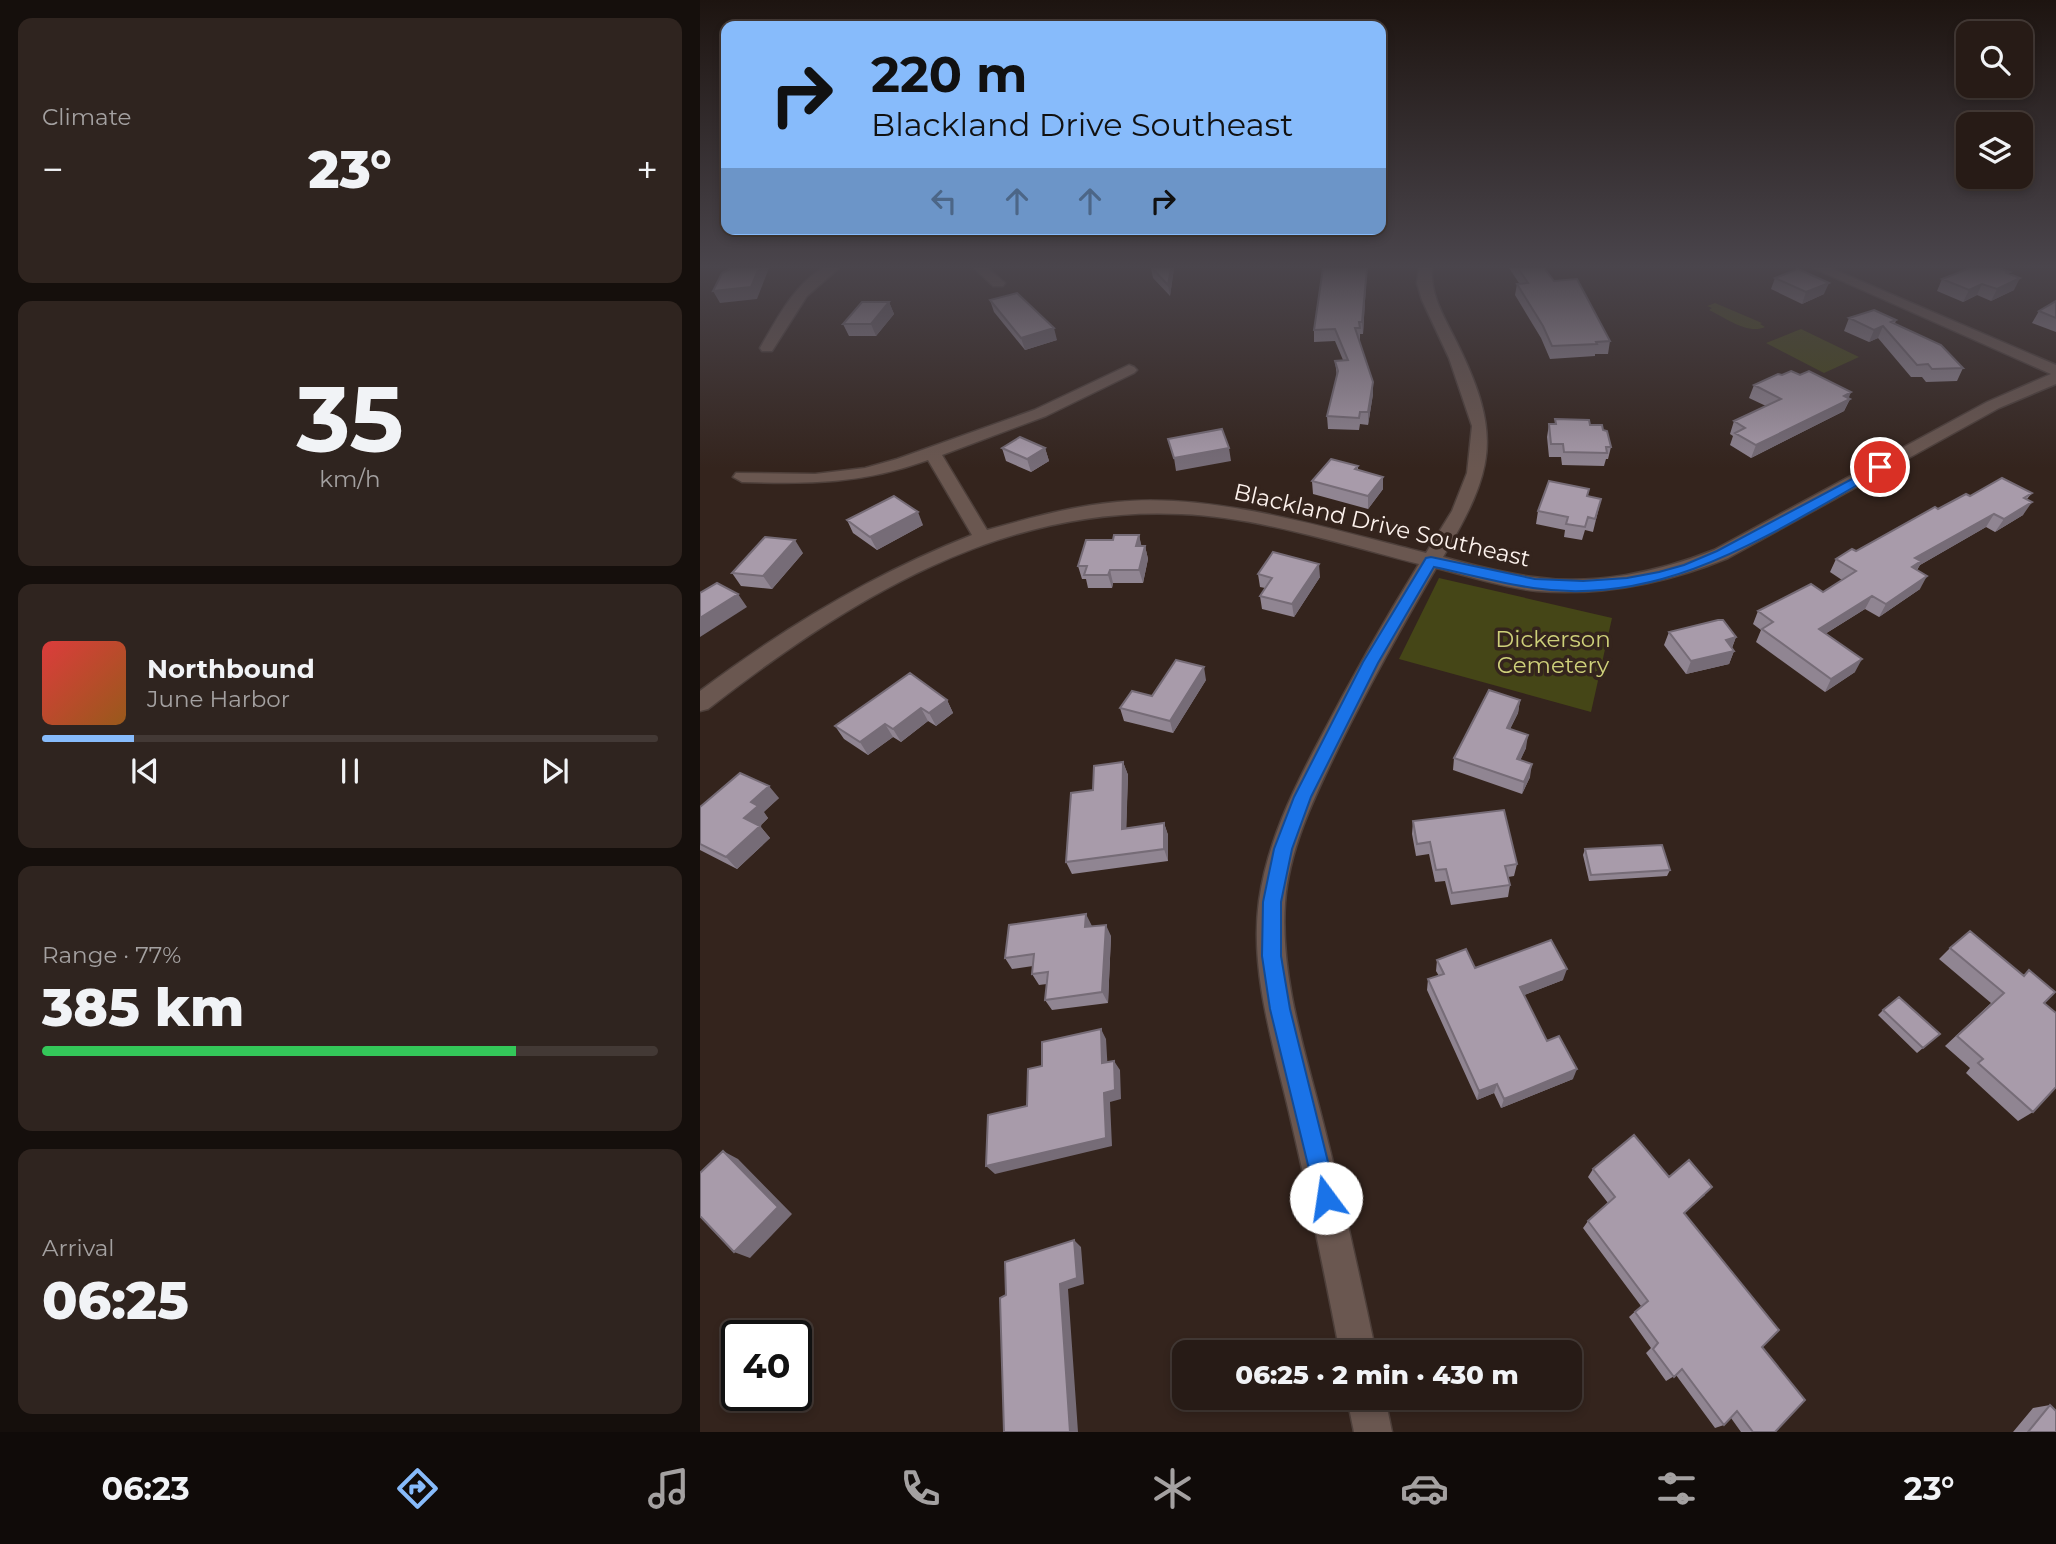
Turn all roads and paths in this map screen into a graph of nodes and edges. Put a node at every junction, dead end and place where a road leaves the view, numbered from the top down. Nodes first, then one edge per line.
1 (775, 335) edge
2 (1446, 335) edge
3 (1973, 335) edge
4 (766, 348) dead end
5 (1129, 370) dead end
6 (2056, 371) edge
7 (2056, 378) edge
8 (933, 454) junction
9 (742, 477) dead end
10 (982, 537) junction
11 (1431, 562) junction
12 (700, 703) edge
13 (1355, 1340) edge
14 (1368, 1410) edge
15 (1373, 1432) edge

1 - 4 street
2 - 11 street
3 - 6 street
5 - 8 street
7 - 11 street, Blackland Drive Southeast
8 - 9 street
8 - 10 street
10 - 11 street, Blackland Drive Southeast
10 - 12 street, Blackland Drive Southeast
11 - 13 street
14 - 15 street

